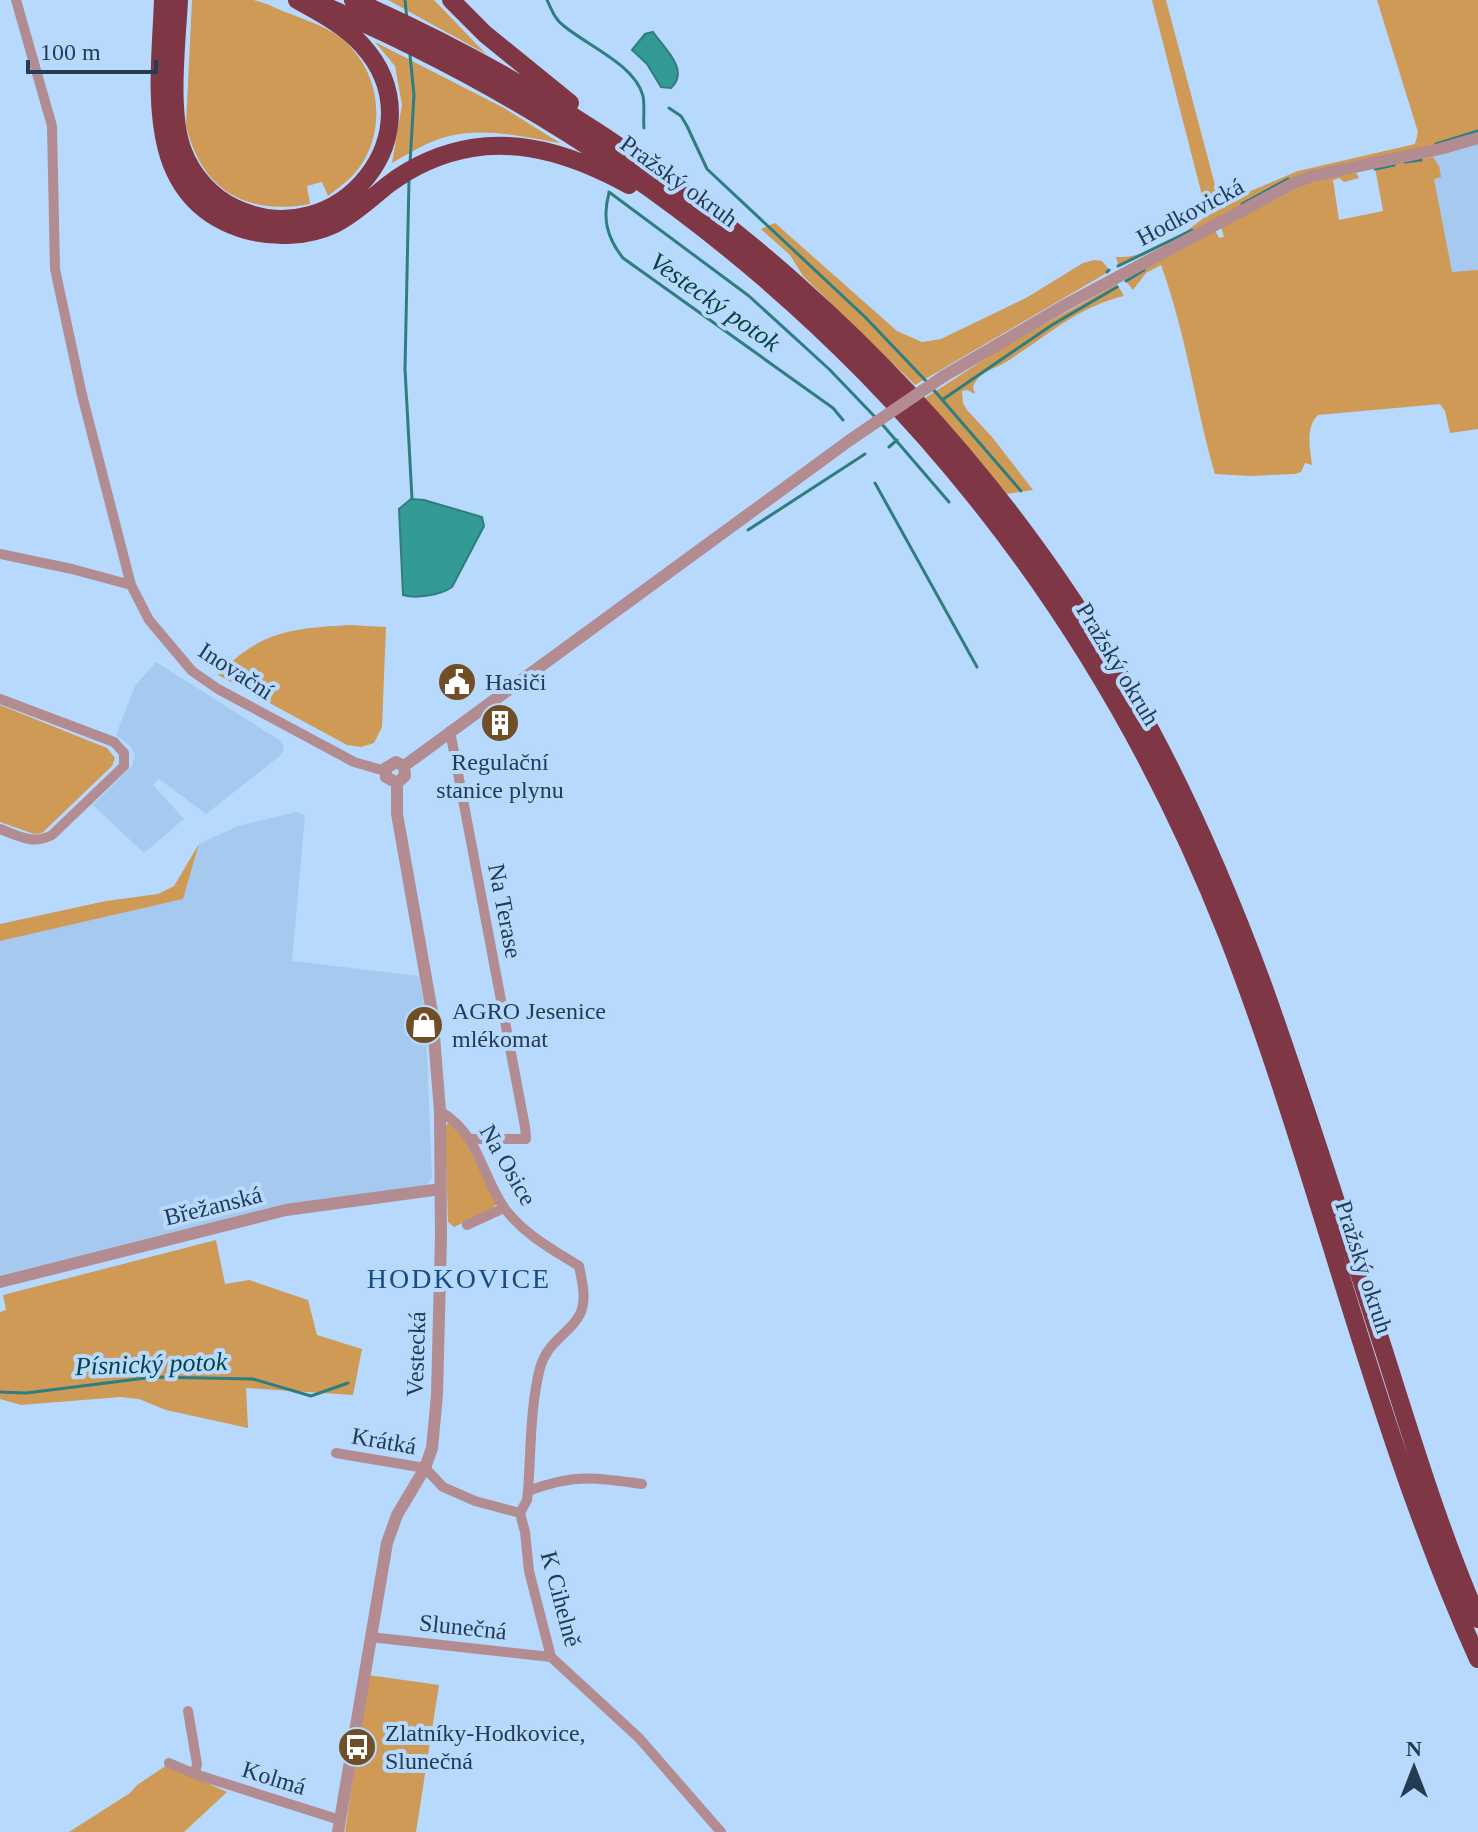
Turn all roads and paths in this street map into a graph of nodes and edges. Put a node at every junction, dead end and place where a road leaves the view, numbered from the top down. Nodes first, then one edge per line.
1 (16, 0) edge
2 (163, 0) edge
3 (179, 0) edge
4 (297, 0) edge
5 (311, 0) edge
6 (353, 0) edge
7 (451, 0) edge
8 (1478, 138) edge
9 (628, 152) junction
10 (695, 221) junction
11 (0, 554) edge
12 (131, 585) junction
13 (0, 699) edge
14 (450, 731) junction
15 (404, 766) junction
16 (385, 771) junction
17 (397, 783) junction
18 (0, 829) edge
19 (440, 1111) junction
20 (470, 1139) junction
21 (441, 1189) junction
22 (504, 1208) junction
23 (467, 1225) dead end
24 (0, 1282) edge
25 (336, 1453) dead end
26 (425, 1468) junction
27 (642, 1484) dead end
28 (528, 1491) junction
29 (520, 1513) junction
30 (1478, 1619) edge
31 (370, 1637) junction
32 (551, 1657) junction
33 (1478, 1659) edge
34 (188, 1711) dead end
35 (169, 1763) dead end
36 (195, 1774) junction
37 (339, 1826) edge
38 (721, 1832) edge

1 - 12 street, Inovační
2 - 10 highway
3 - 4 highway
5 - 10 highway, Pražský okruh
6 - 9 highway, Pražský okruh
7 - 9 highway
8 - 14 street, Hodkovická, bridge
9 - 30 highway, Pražský okruh
10 - 33 highway, Pražský okruh
11 - 12 street
12 - 16 street, Inovační
13 - 18 street
14 - 15 street
14 - 20 street, Na Terase
15 - 16 street
15 - 17 street, Vestecká
16 - 17 street
17 - 19 street, Vestecká
19 - 20 street, Na Osice
19 - 21 street, Vestecká
20 - 22 street, Na Osice
21 - 24 street, Břežanská
21 - 26 street, Vestecká
22 - 23 street
22 - 28 street, Na Osice
25 - 26 street, Krátká
26 - 29 street
26 - 31 street, Vestecká
27 - 28 street
28 - 29 street, Na Osice
29 - 32 street, K Cihelně
31 - 32 street, Slunečná
31 - 37 street, Vestecká
32 - 38 street, K Cihelně
34 - 36 street
35 - 36 street, Kolmá
36 - 37 street, Kolmá

